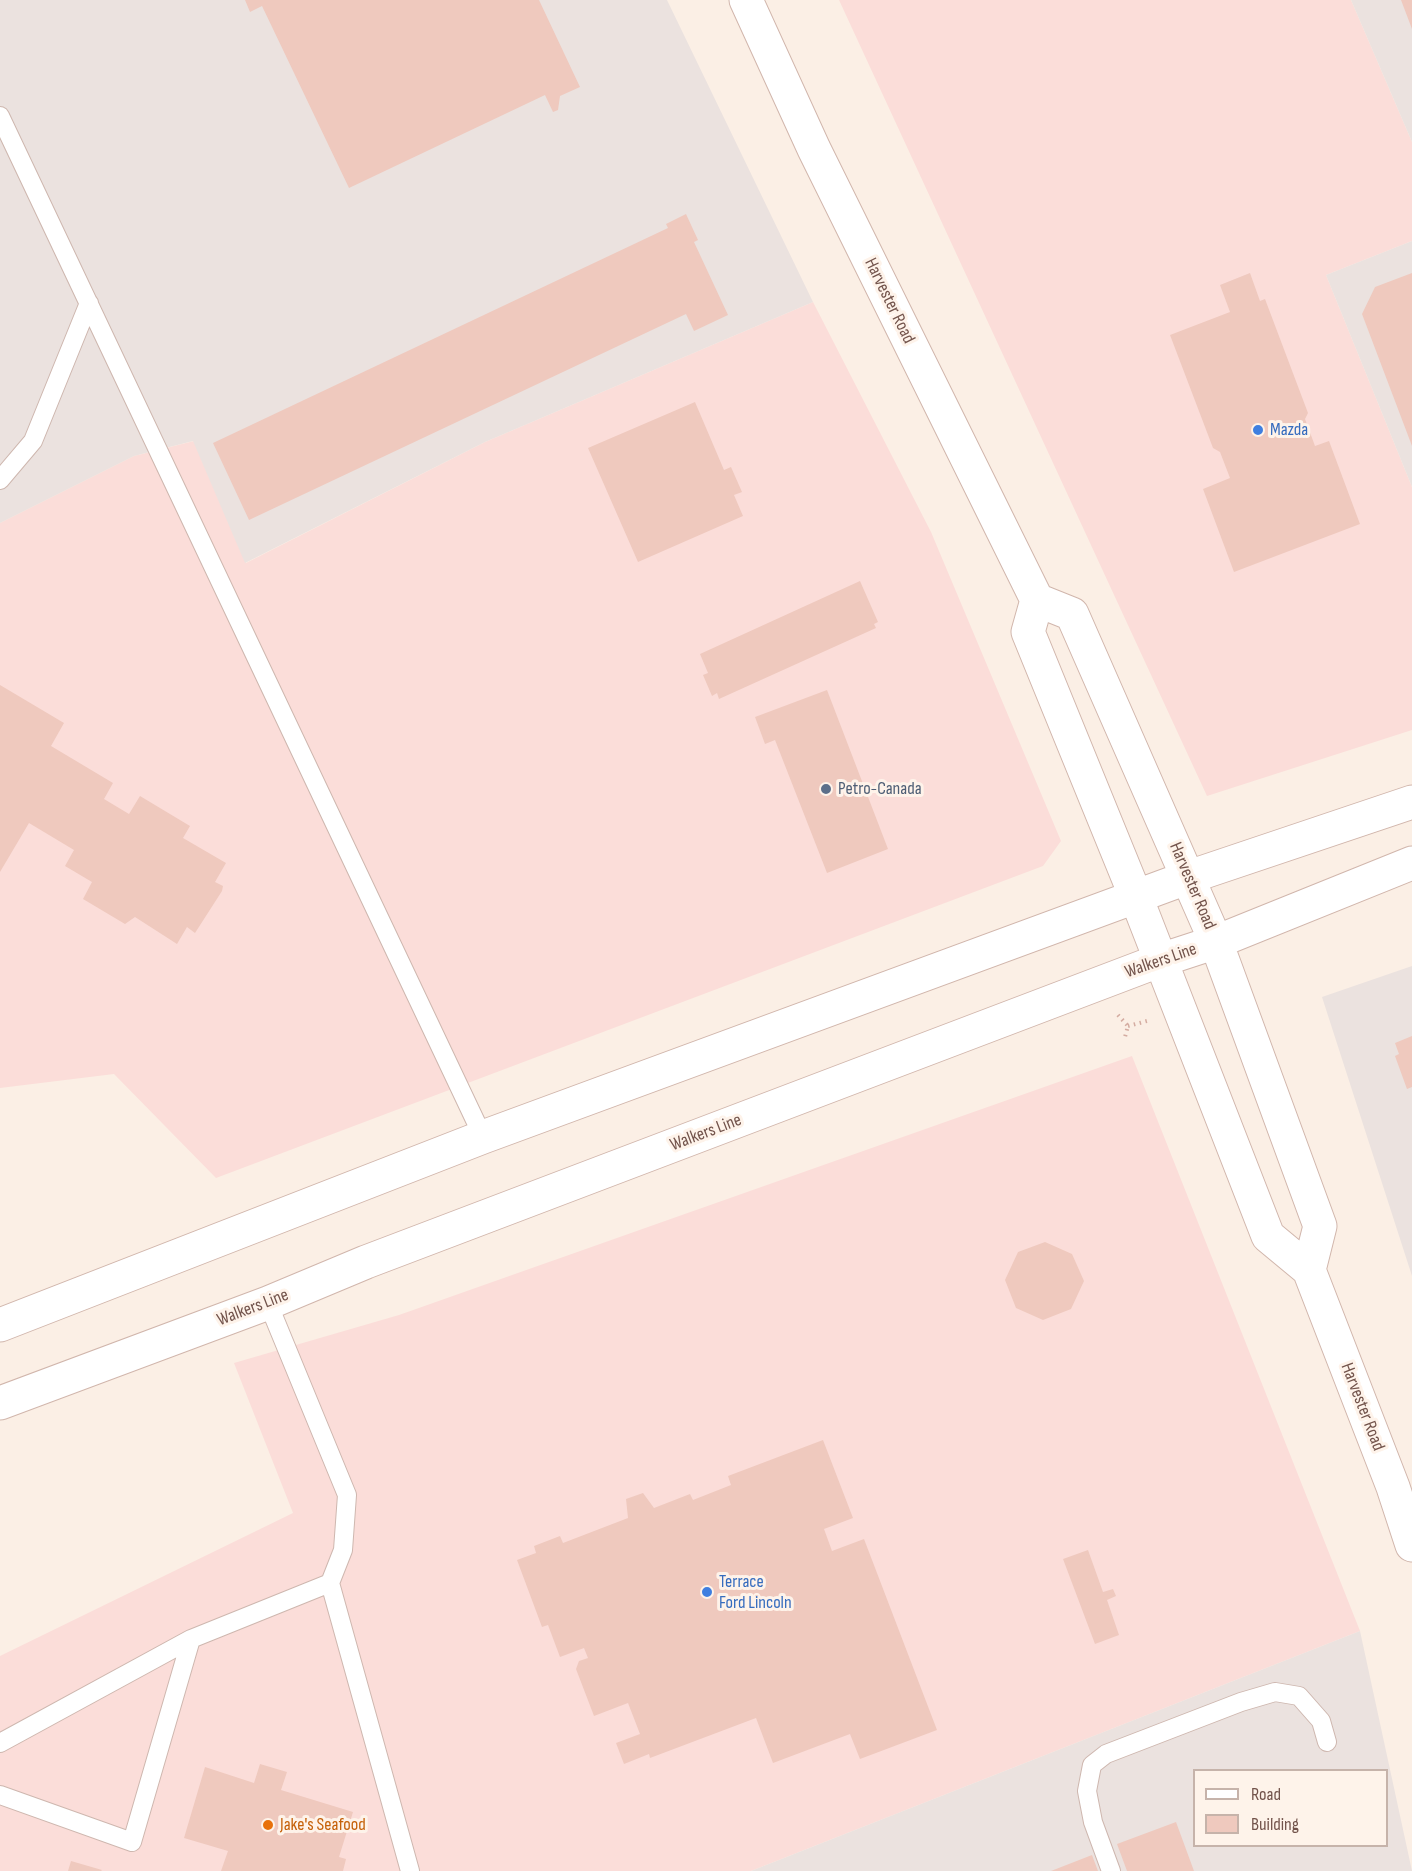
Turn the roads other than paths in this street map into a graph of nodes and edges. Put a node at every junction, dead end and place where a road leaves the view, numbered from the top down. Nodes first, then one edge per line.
1 (746, 0) edge
2 (0, 116) edge
3 (88, 303) junction
4 (0, 480) edge
5 (1037, 600) junction
6 (1412, 802) edge
7 (1412, 863) edge
8 (1189, 877) junction
9 (1136, 897) junction
10 (1216, 942) junction
11 (1161, 960) junction
12 (483, 1137) junction
13 (1308, 1270) junction
14 (268, 1303) junction
15 (0, 1325) edge
16 (0, 1403) edge
17 (1412, 1545) edge
18 (330, 1582) junction
19 (191, 1639) junction
20 (1327, 1742) dead end
21 (0, 1743) edge
22 (0, 1795) edge
23 (410, 1871) edge
24 (1111, 1871) edge

1 - 5 main road, Harvester Road
2 - 3 lane
3 - 4 lane
3 - 12 lane
5 - 8 main road, Harvester Road
5 - 9 main road, Harvester Road
6 - 8 main road
7 - 10 main road, Walkers Line
8 - 9 main road
8 - 10 main road, Harvester Road
9 - 11 main road, Harvester Road
9 - 12 main road
10 - 11 main road, Walkers Line
10 - 13 main road, Harvester Road
11 - 13 main road, Harvester Road
11 - 14 main road, Walkers Line
12 - 15 main road
13 - 17 main road, Harvester Road
14 - 16 main road, Walkers Line
14 - 18 lane
18 - 19 lane
18 - 23 lane
19 - 21 lane
19 - 22 lane
20 - 24 lane

